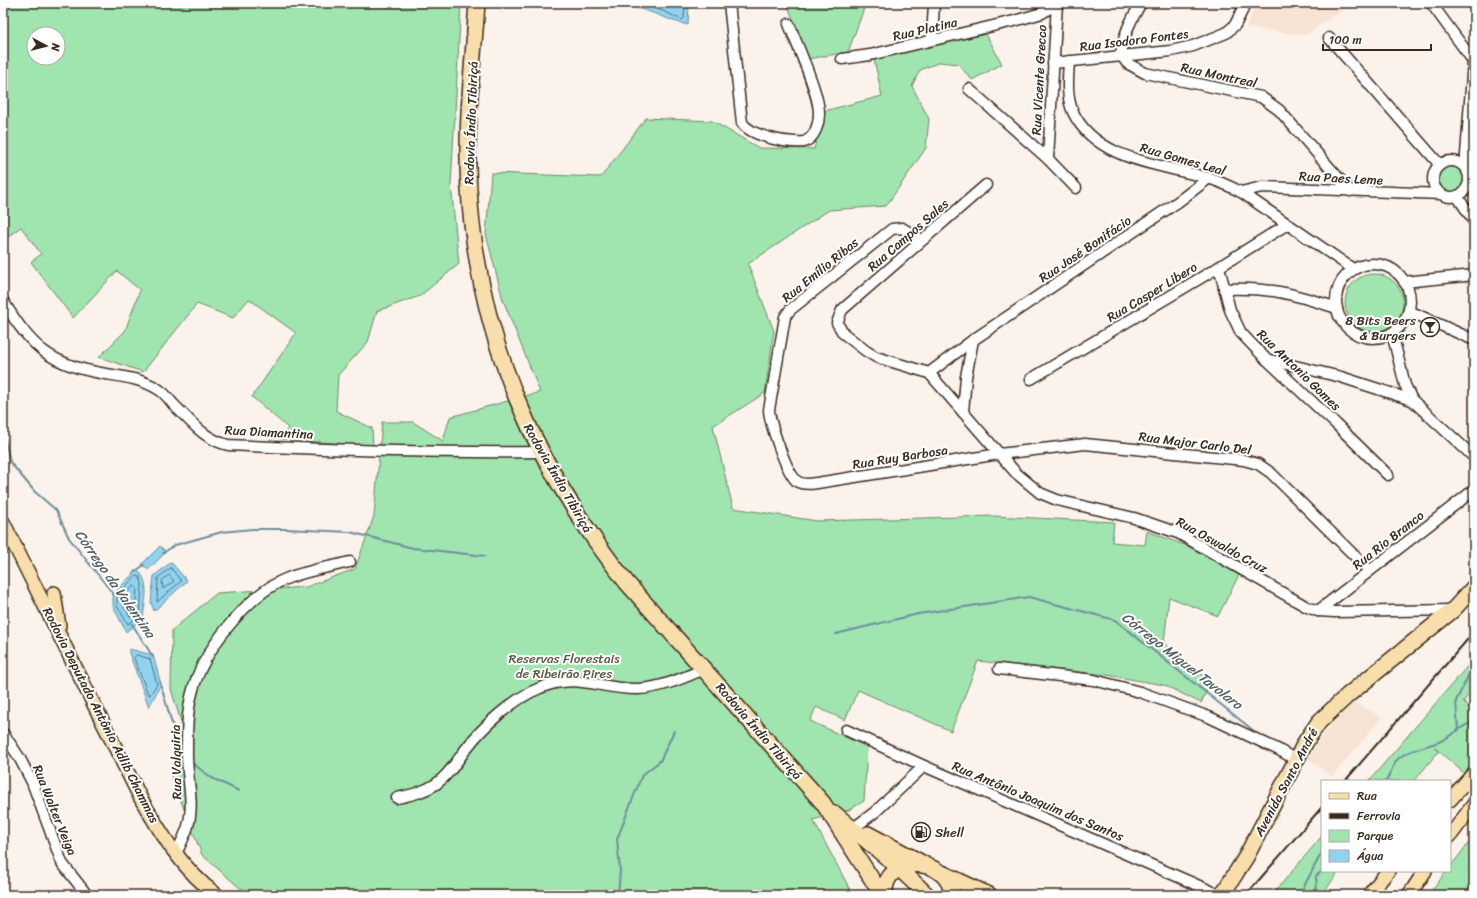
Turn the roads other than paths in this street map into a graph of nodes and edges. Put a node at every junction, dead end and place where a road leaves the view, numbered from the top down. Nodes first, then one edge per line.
1 (477, 3) edge
2 (729, 3) edge
3 (934, 3) edge
4 (1057, 3) edge
5 (1141, 3) edge
6 (1246, 3) edge
7 (1431, 3) edge
8 (789, 24) dead end
9 (1329, 38) dead end
10 (932, 40) junction
11 (1121, 55) junction
12 (842, 59) dead end
13 (1069, 61) junction
14 (1473, 62) edge
15 (1053, 63) junction
16 (969, 89) dead end
17 (1048, 158) junction
18 (1440, 165) junction
19 (1465, 168) junction
20 (1209, 178) junction
21 (986, 185) dead end
22 (1076, 188) dead end
23 (1350, 191) junction
24 (1241, 192) junction
25 (1441, 194) junction
26 (1457, 196) junction
27 (1474, 221) edge
28 (1286, 225) junction
29 (922, 240) junction
30 (1219, 267) junction
31 (1354, 269) junction
32 (1474, 275) edge
33 (1404, 282) junction
34 (1224, 289) junction
35 (3, 301) edge
36 (1337, 308) junction
37 (1409, 311) junction
38 (1392, 333) junction
39 (974, 340) junction
40 (1474, 340) edge
41 (1266, 359) junction
42 (930, 373) junction
43 (1031, 379) dead end
44 (1412, 400) junction
45 (963, 412) junction
46 (540, 452) junction
47 (999, 454) junction
48 (1474, 457) edge
49 (1388, 475) dead end
50 (804, 484) joint
51 (1474, 490) edge
52 (3, 522) edge
53 (350, 562) dead end
54 (1369, 570) junction
55 (1474, 586) edge
56 (54, 593) dead end
57 (1453, 610) junction
58 (1318, 611) junction
59 (60, 634) junction
60 (704, 669) junction
61 (999, 670) dead end
62 (846, 730) dead end
63 (3, 733) edge
64 (1296, 760) junction
65 (924, 766) junction
66 (1474, 773) edge
67 (397, 798) dead end
68 (1451, 799) edge
69 (823, 803) junction
70 (1474, 804) edge
71 (842, 819) junction
72 (861, 830) junction
73 (1451, 835) edge
74 (176, 854) junction
75 (927, 865) junction
76 (899, 868) junction
77 (941, 872) junction
78 (1387, 872) edge
79 (1424, 872) edge
80 (888, 880) junction
81 (912, 880) junction
82 (985, 893) edge
83 (87, 895) edge
84 (217, 895) edge
85 (882, 895) edge
86 (885, 895) edge
87 (927, 895) edge
88 (952, 895) edge
89 (957, 895) edge
90 (1221, 895) edge
91 (1369, 895) edge
92 (1409, 895) edge

1 - 46 highway, Rodovia Índio Tibiriçá
2 - 8 street
3 - 10 street
4 - 10 street, Rua Platina
4 - 15 street, Rua Vicente Grecco
5 - 11 street
6 - 11 street, Rua Isodoro Fontes
7 - 14 street
9 - 18 street
10 - 12 street, Rua Platina
11 - 13 street, Rua Isodoro Fontes
11 - 23 street, Rua Montreal
13 - 15 street, Rua Isodoro Fontes
13 - 20 street, Rua Gomes Leal
14 - 19 street
15 - 17 street, Rua Vicente Grecco
16 - 17 street
17 - 22 street
18 - 19 street
18 - 25 street
19 - 26 street
20 - 24 street, Rua Gomes Leal
20 - 39 street, Rua José Bonifácio
21 - 29 street, Rua Campos Sales
23 - 24 street, Rua Paes Leme
23 - 25 street, Rua Paes Leme
24 - 28 street, Rua Gomes Leal
25 - 26 street
26 - 27 street
28 - 30 street, Rua Casper Libero
28 - 31 street, Rua Gomes Leal
29 - 42 street, Rua Campos Sales
29 - 50 street, Rua Emílio Ribas
30 - 34 street, Rua Antonio Gomes
30 - 43 street, Rua Casper Libero
31 - 33 street
31 - 36 street
32 - 33 street
33 - 37 street
34 - 36 street
34 - 41 street, Rua Antonio Gomes
35 - 46 street, Rua Diamantina
36 - 38 street
37 - 38 street
37 - 40 street
38 - 44 street
39 - 42 street, Rua José Bonifácio
39 - 45 street
41 - 44 street
41 - 49 street, Rua Antonio Gomes
42 - 45 street, Rua Oswaldo Cruz
44 - 48 street
45 - 47 street, Rua Oswaldo Cruz
46 - 60 highway, Rodovia Índio Tibiriçá
47 - 50 street, Rua Ruy Barbosa
47 - 54 street, Rua Major Carlo Del
47 - 58 street, Rua Oswaldo Cruz
51 - 54 street, Rua Rio Branco
52 - 59 main road, Rodovia Deputado Antônio Adlib Chammas
53 - 74 street, Rua Valquiria
54 - 58 street, Rua Rio Branco
55 - 57 highway, Avenida Santo André
56 - 59 main road
57 - 58 street, Rua Oswaldo Cruz
57 - 64 highway, Avenida Santo André
59 - 74 main road, Rodovia Deputado Antônio Adlib Chammas
60 - 67 street
60 - 69 highway, Rodovia Índio Tibiriçá
61 - 64 street
62 - 65 street, Rua Antônio Joaquim dos Santos
63 - 83 street, Rua Walter Veiga
64 - 90 highway, Avenida Santo André
65 - 72 street
65 - 90 street, Rua Antônio Joaquim dos Santos
66 - 68 main road
69 - 71 highway, Rodovia Índio Tibiriçá
69 - 85 highway, Rodovia Índio Tibiriçá
70 - 73 main road
71 - 72 highway
71 - 76 highway, Rodovia Índio Tibiriçá
72 - 75 highway
74 - 84 main road, Rodovia Deputado Antônio Adlib Chammas
75 - 76 highway
75 - 77 highway
76 - 80 highway
76 - 81 highway, Rodovia Índio Tibiriçá
77 - 82 highway
77 - 88 highway
78 - 91 main road
79 - 92 main road
80 - 81 highway
80 - 86 highway
81 - 87 highway, Rodovia Índio Tibiriçá
82 - 89 highway

